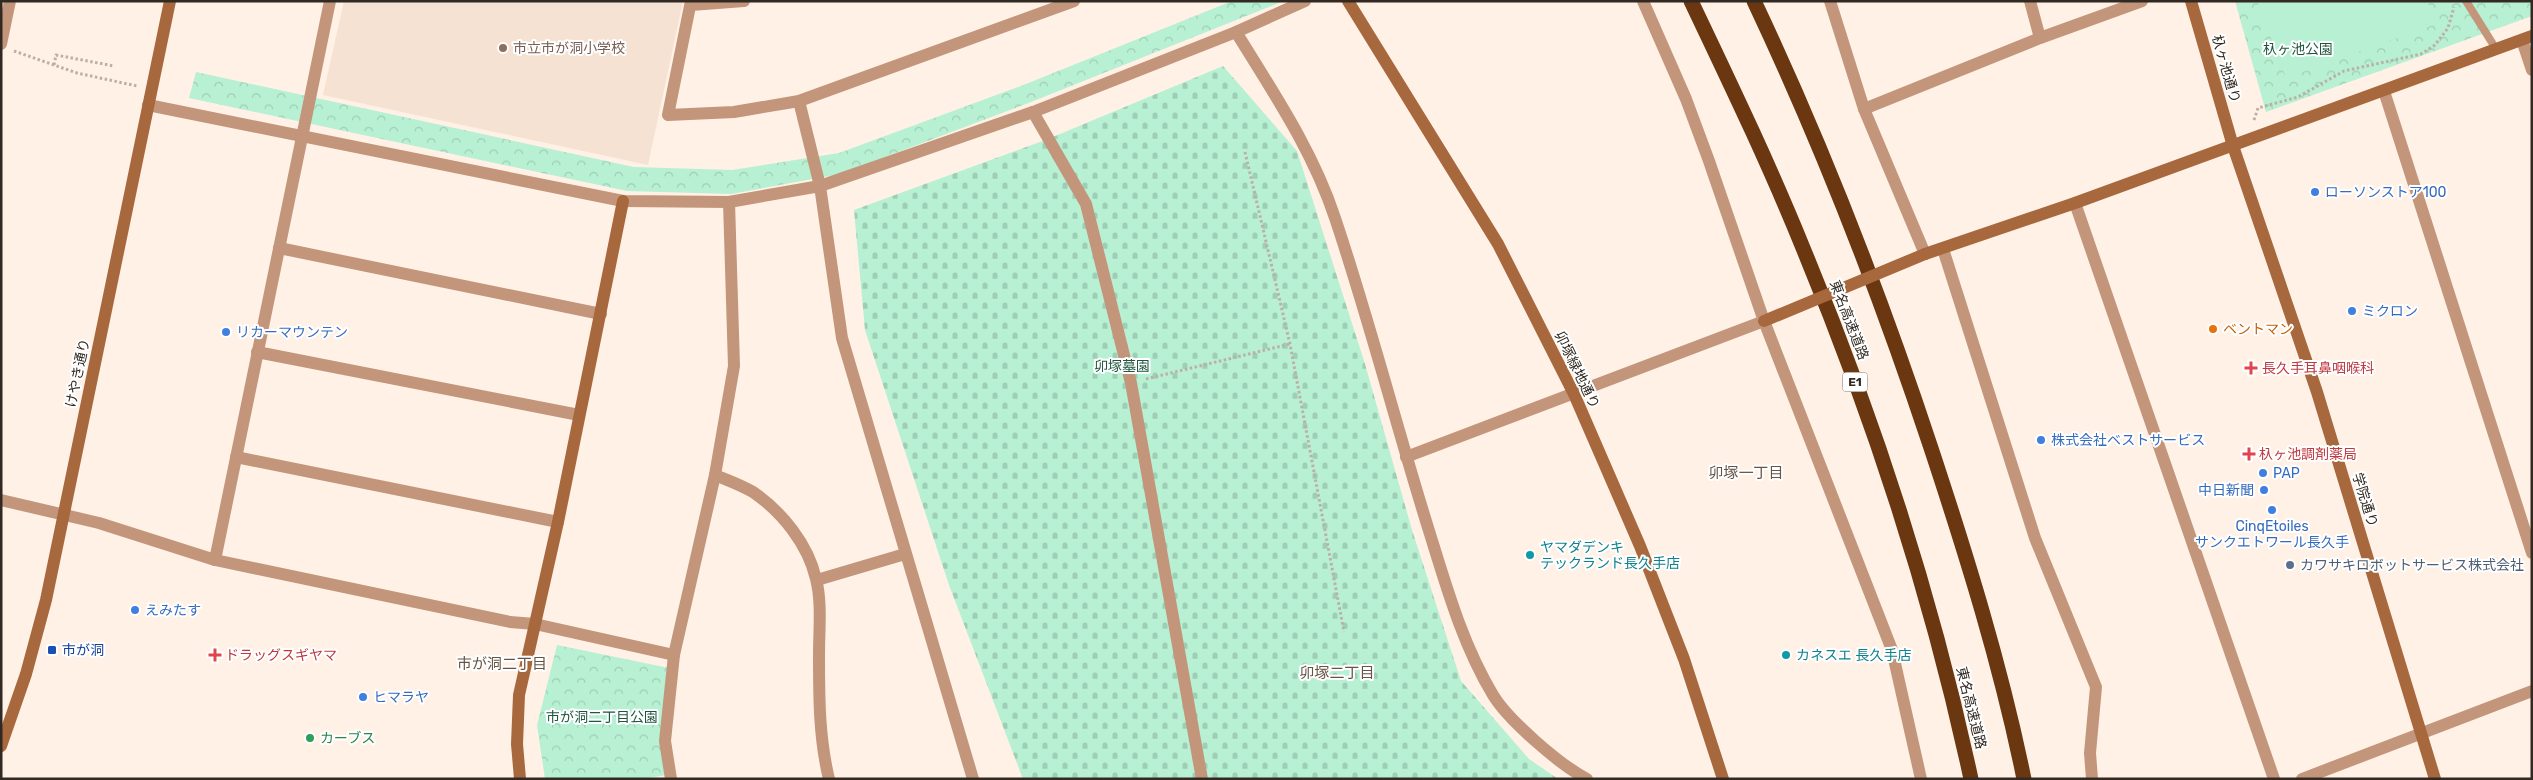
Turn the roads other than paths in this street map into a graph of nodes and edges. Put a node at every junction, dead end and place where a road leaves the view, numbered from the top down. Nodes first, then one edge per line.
1 (10, 1) edge
2 (170, 1) edge
3 (330, 1) edge
4 (744, 1) edge
5 (1074, 1) edge
6 (1305, 1) edge
7 (1348, 1) edge
8 (1643, 1) edge
9 (1692, 1) edge
10 (1754, 1) edge
11 (1830, 1) edge
12 (2030, 1) edge
13 (2142, 1) edge
14 (2191, 1) edge
15 (2466, 1) edge
16 (691, 3) edge
17 (1236, 32) junction
18 (2040, 38) junction
19 (2527, 38) edge
20 (5, 47) edge
21 (2496, 49) junction
22 (2532, 70) edge
23 (2384, 91) junction
24 (799, 101) junction
25 (148, 104) junction
26 (1864, 109) junction
27 (1033, 112) junction
28 (302, 135) junction
29 (2233, 146) junction
30 (820, 186) junction
31 (622, 201) junction
32 (730, 202) junction
33 (2075, 203) junction
34 (279, 248) junction
35 (1943, 249) junction
36 (1925, 254) junction
37 (601, 314) junction
38 (1764, 321) junction
39 (257, 352) junction
40 (1574, 394) junction
41 (579, 415) junction
42 (236, 457) junction
43 (1406, 457) junction
44 (715, 475) junction
45 (1, 500) edge
46 (65, 514) junction
47 (558, 522) junction
48 (2532, 553) edge
49 (905, 554) junction
50 (215, 560) junction
51 (817, 580) junction
52 (535, 624) junction
53 (674, 654) junction
54 (2532, 691) edge
55 (2420, 734) junction
56 (1, 746) edge
57 (520, 779) edge
58 (671, 779) edge
59 (829, 779) edge
60 (973, 779) edge
61 (1202, 779) edge
62 (1586, 779) edge
63 (1723, 779) edge
64 (1921, 779) edge
65 (1971, 779) edge
66 (2024, 779) edge
67 (2092, 779) edge
68 (2274, 779) edge
69 (2302, 779) edge
70 (2434, 779) edge

1 - 20 street
2 - 25 street, けやき通り
3 - 28 street
4 - 16 street
5 - 24 street
6 - 17 street
7 - 40 street, 卯塚緑地通り
8 - 38 street
9 - 65 highway, 東名高速道路 / E1
10 - 66 highway
11 - 26 street
12 - 18 street
13 - 18 street
14 - 29 street, 杁ヶ池通り
15 - 21 lane
16 - 24 street
17 - 27 street
17 - 43 street
18 - 26 street
19 - 21 street
19 - 22 street
21 - 23 street
23 - 29 street
23 - 48 street
24 - 30 street
25 - 28 street
25 - 46 street, けやき通り
26 - 36 street
27 - 30 street
27 - 61 street
28 - 31 street
28 - 34 street
29 - 33 street
29 - 55 street, 学院通り
30 - 32 street
30 - 49 street
31 - 32 street
31 - 37 street
32 - 44 street
33 - 35 street
33 - 68 street
34 - 37 street
34 - 39 street
35 - 36 street
35 - 67 street
36 - 38 street, bridge
37 - 41 street
38 - 40 street
38 - 64 street
39 - 41 street
39 - 42 street
40 - 43 street
40 - 63 street, 卯塚緑地通り
41 - 47 street
42 - 47 street
42 - 50 street
43 - 62 street
44 - 51 street
44 - 53 street
45 - 46 street
46 - 50 street
46 - 56 street, けやき通り
47 - 52 street
49 - 51 street
49 - 60 street
50 - 52 street
51 - 59 street
52 - 53 street
52 - 57 street
53 - 58 street
54 - 55 street
55 - 69 street
55 - 70 street, 学院通り

